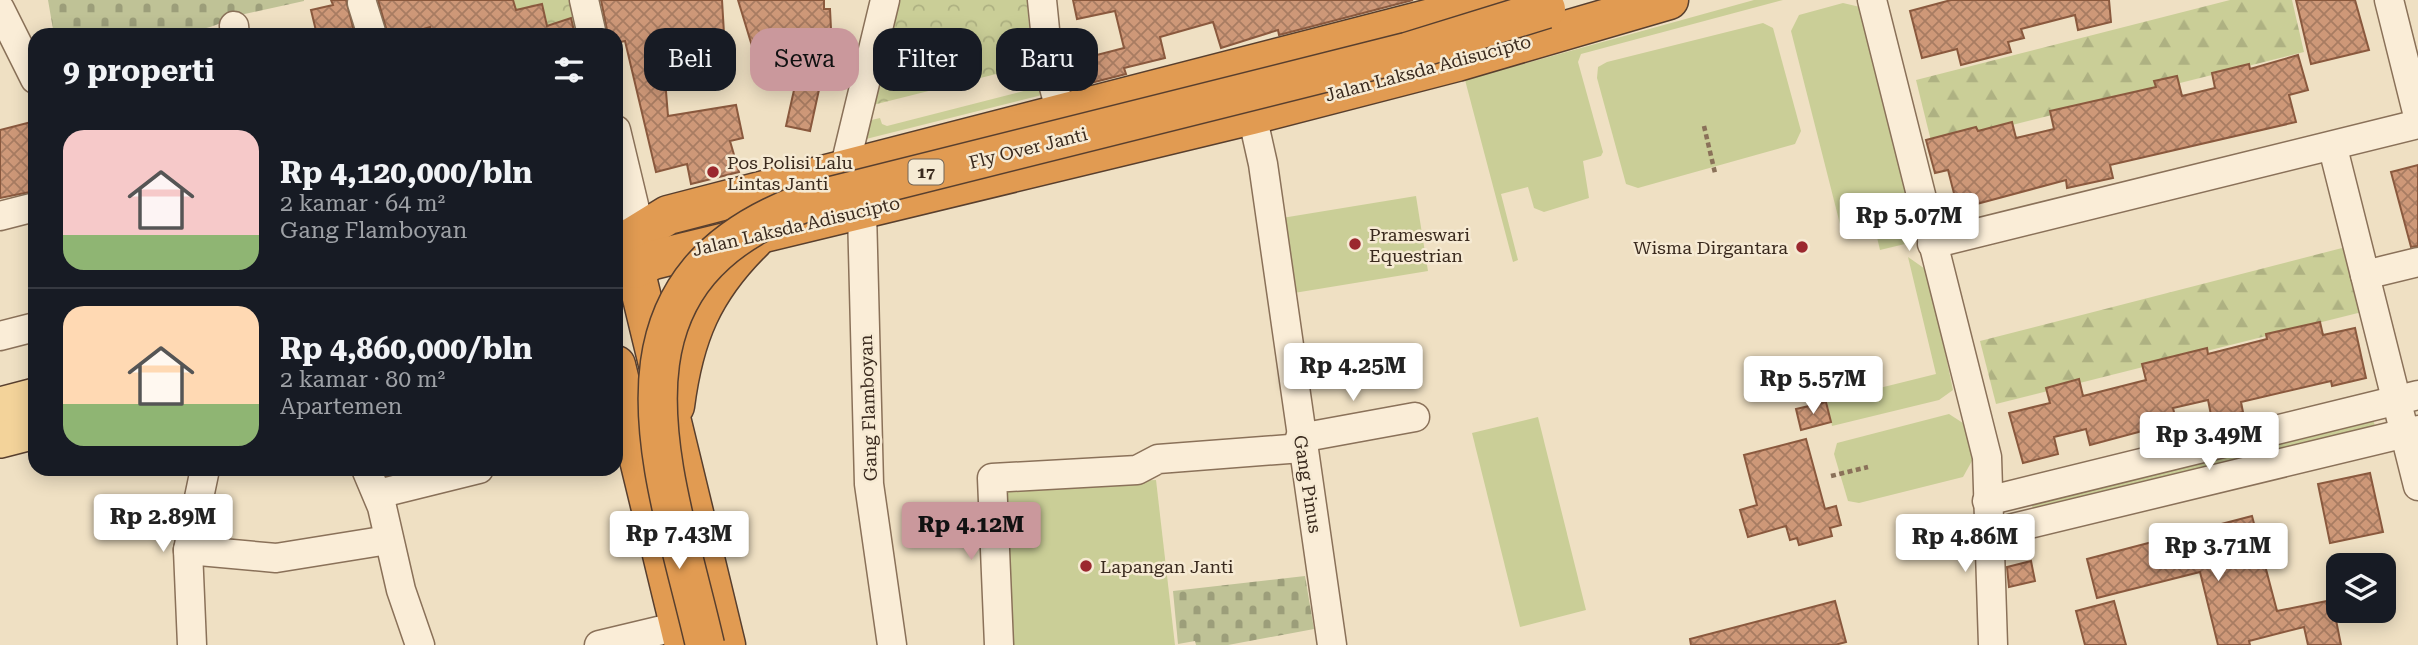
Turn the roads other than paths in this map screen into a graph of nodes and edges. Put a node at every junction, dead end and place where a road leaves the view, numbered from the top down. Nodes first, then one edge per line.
1 (584, 0) edge
2 (885, 0) edge
3 (1042, 0) edge
4 (1501, 0) edge
5 (1668, 0) edge
6 (1872, 0) edge
7 (2389, 0) edge
8 (362, 3) dead end
9 (1560, 5) edge
10 (0, 9) edge
11 (1413, 11) edge
12 (370, 28) edge
13 (590, 28) edge
14 (28, 65) edge
15 (1061, 113) junction
16 (1252, 116) junction
17 (2418, 116) edge
18 (2418, 124) edge
19 (1008, 127) junction
20 (2333, 148) junction
21 (844, 170) junction
22 (1020, 173) junction
23 (623, 182) edge
24 (28, 209) edge
25 (862, 212) junction
26 (0, 216) edge
27 (760, 233) junction
28 (631, 242) edge
29 (1933, 244) junction
30 (2418, 262) edge
31 (2365, 275) junction
32 (28, 329) edge
33 (0, 336) edge
34 (28, 398) edge
35 (2408, 398) edge
36 (0, 405) edge
37 (1415, 417) dead end
38 (672, 421) junction
39 (623, 424) edge
40 (2412, 432) edge
41 (28, 433) edge
42 (0, 440) edge
43 (1301, 443) junction
44 (204, 476) edge
45 (417, 476) edge
46 (372, 481) edge
47 (2418, 486) edge
48 (690, 491) junction
49 (1987, 501) junction
50 (650, 503) junction
51 (1988, 534) junction
52 (388, 540) junction
53 (188, 550) junction
54 (673, 640) edge
55 (192, 645) edge
56 (420, 645) edge
57 (598, 645) edge
58 (705, 645) edge
59 (726, 645) edge
60 (742, 645) edge
61 (892, 645) edge
62 (999, 645) edge
63 (1332, 645) edge
64 (1993, 645) edge

1 - 13 street
2 - 21 street
3 - 15 street
4 - 11 highway, 17
5 - 16 highway, Jalan Laksda Adisucipto / 17
6 - 29 street
7 - 17 street
8 - 12 street
9 - 58 highway, Fly Over Janti / 17, bridge
10 - 14 street
11 - 15 highway, 17
15 - 19 highway, 17
16 - 22 highway, Jalan Laksda Adisucipto / 17
16 - 43 street, Gang Pinus
18 - 20 street
19 - 21 highway, 17
19 - 22 highway
20 - 29 street
20 - 31 street
21 - 28 highway, 17
22 - 25 highway, Jalan Laksda Adisucipto / 17
23 - 28 street
24 - 26 street
25 - 27 highway, Jalan Laksda Adisucipto / 17
25 - 61 street, Gang Flamboyan
27 - 28 highway, Jalan Laksda Adisucipto / 17
27 - 38 highway
28 - 38 highway
29 - 49 street
30 - 31 street
31 - 35 street
32 - 33 street
34 - 36 main road
35 - 40 street
35 - 49 street
37 - 43 street
38 - 48 highway
39 - 50 highway
40 - 47 street
40 - 51 street
41 - 42 main road
43 - 62 street
43 - 63 street, Gang Pinus
44 - 53 street
45 - 46 street
46 - 52 street
48 - 59 highway
48 - 60 street
49 - 51 street
50 - 54 highway
50 - 54 street
51 - 64 street
52 - 53 street
52 - 56 street
53 - 55 street
54 - 57 street

